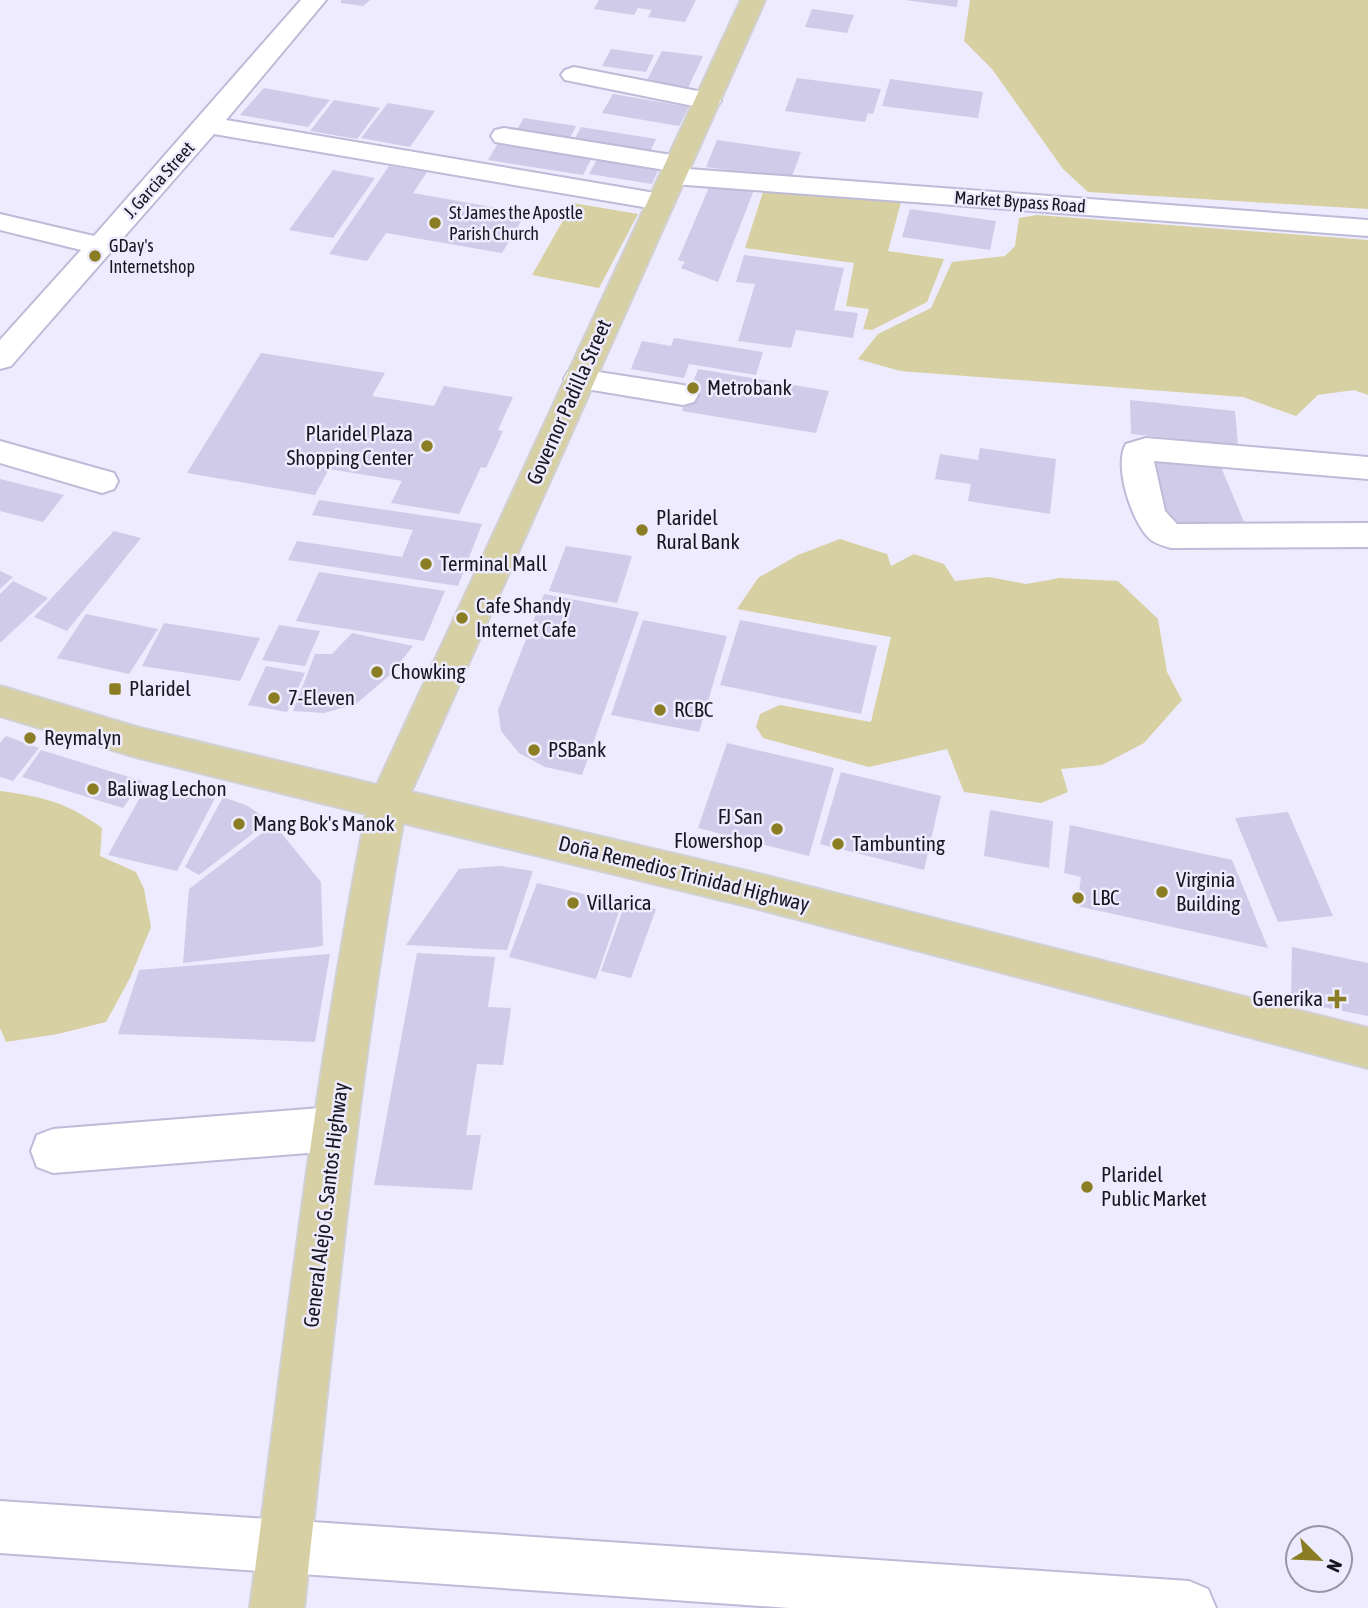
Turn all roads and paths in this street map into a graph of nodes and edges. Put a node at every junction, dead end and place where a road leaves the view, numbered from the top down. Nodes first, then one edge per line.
1 (314, 0) edge
2 (753, 0) edge
3 (574, 75) dead end
4 (708, 101) junction
5 (208, 125) junction
6 (504, 136) dead end
7 (670, 180) junction
8 (0, 222) edge
9 (1368, 228) edge
10 (100, 246) junction
11 (0, 359) edge
12 (579, 379) junction
13 (683, 395) dead end
14 (0, 452) edge
15 (1368, 468) edge
16 (102, 481) dead end
17 (1368, 535) edge
18 (0, 702) edge
19 (387, 804) junction
20 (1368, 1048) edge
21 (333, 1129) junction
22 (53, 1151) dead end
23 (0, 1527) edge
24 (282, 1548) junction
25 (277, 1608) edge
26 (1189, 1608) edge

1 - 5 street, J. Garcia Street
2 - 4 main road, Governor Padilla Street
3 - 4 street
4 - 7 main road, Governor Padilla Street
5 - 7 street
5 - 10 street, J. Garcia Street
6 - 7 street
7 - 9 street, Market Bypass Road
7 - 12 main road, Governor Padilla Street
8 - 10 street
10 - 11 street, J. Garcia Street
12 - 13 street
12 - 19 main road, Governor Padilla Street
14 - 16 street
15 - 17 street
18 - 19 main road, Doña Remedios Trinidad Highway
19 - 20 main road, Doña Remedios Trinidad Highway
19 - 21 main road, General Alejo G. Santos Highway
21 - 22 street
21 - 24 main road, General Alejo G. Santos Highway
23 - 24 street
24 - 25 main road, General Alejo G. Santos Highway
24 - 26 street

